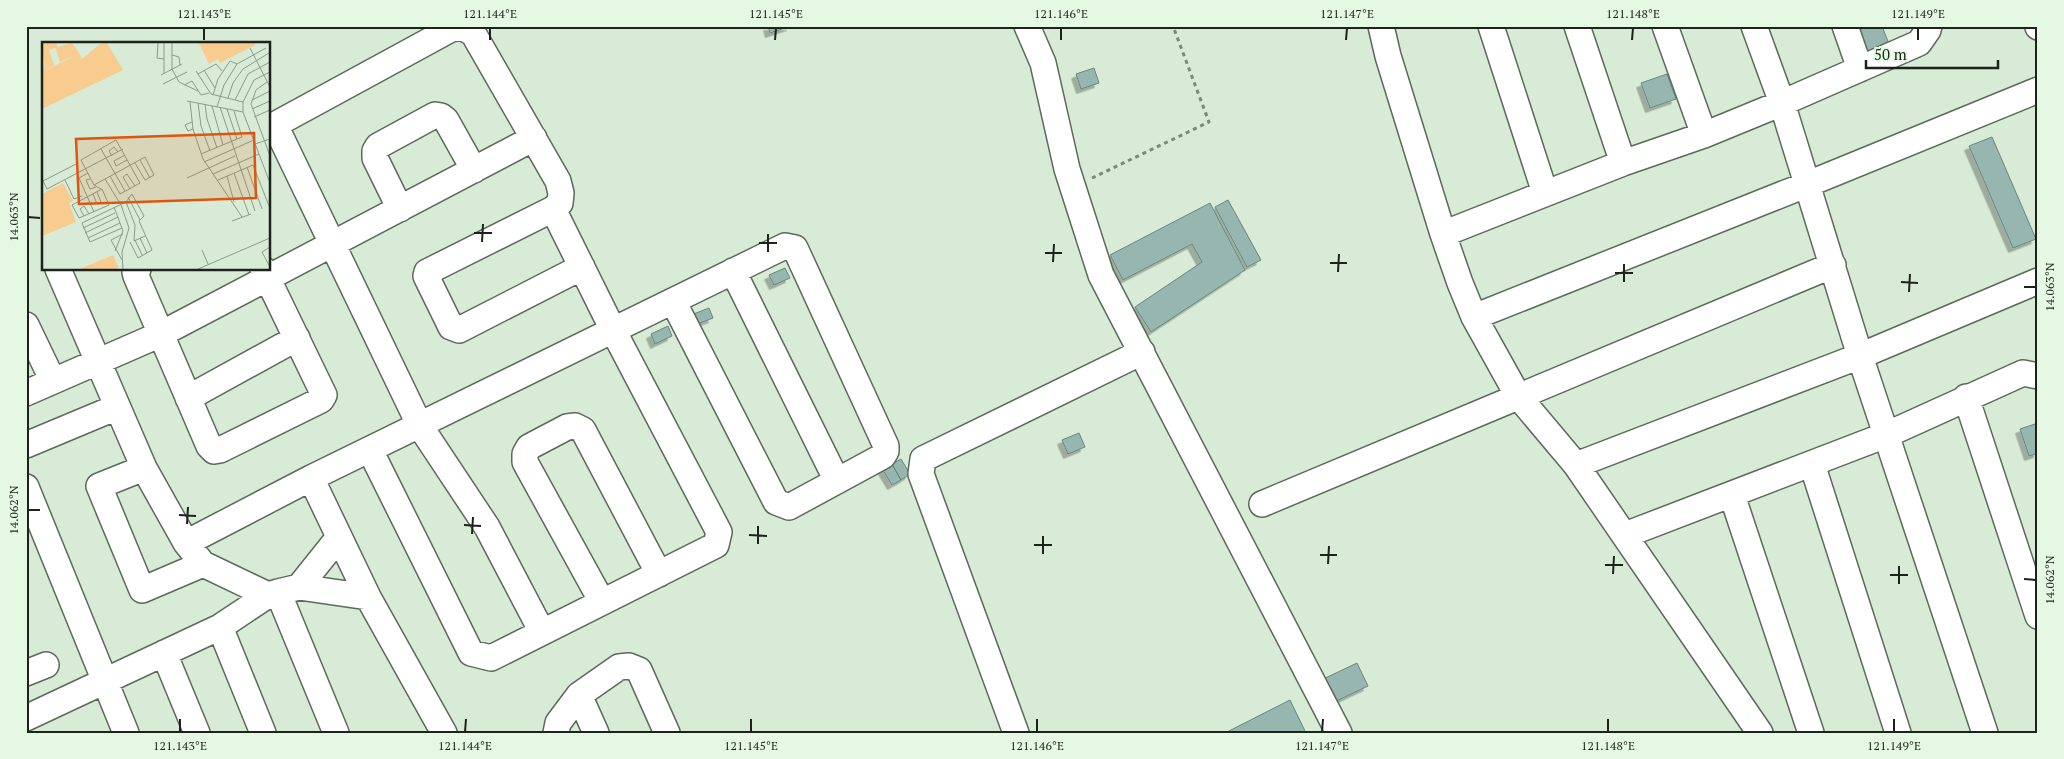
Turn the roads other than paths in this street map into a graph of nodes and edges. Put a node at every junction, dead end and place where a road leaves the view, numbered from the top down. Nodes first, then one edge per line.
1 (1027, 26) edge
2 (1381, 26) edge
3 (1491, 26) edge
4 (1576, 26) edge
5 (1665, 26) edge
6 (1754, 26) edge
7 (1845, 26) edge
8 (1929, 26) edge
9 (1860, 69) junction
10 (2038, 90) edge
11 (1782, 103) junction
12 (272, 126) edge
13 (1704, 135) junction
14 (534, 138) junction
15 (1623, 163) junction
16 (474, 170) junction
17 (1808, 184) junction
18 (1545, 193) junction
19 (400, 209) junction
20 (553, 209) junction
21 (1443, 234) junction
22 (333, 245) junction
23 (1832, 265) junction
24 (582, 267) junction
25 (58, 270) edge
26 (137, 270) edge
27 (733, 271) junction
28 (266, 273) edge
29 (2038, 281) edge
30 (673, 301) junction
31 (1474, 317) junction
32 (26, 325) edge
33 (613, 330) junction
34 (161, 334) junction
35 (298, 338) junction
36 (1142, 352) junction
37 (1860, 356) junction
38 (97, 361) junction
39 (2038, 376) edge
40 (53, 381) junction
41 (26, 393) edge
42 (1518, 396) junction
43 (1966, 397) junction
44 (188, 398) junction
45 (116, 407) junction
46 (420, 426) junction
47 (1886, 435) junction
48 (26, 446) edge
49 (370, 450) junction
50 (1812, 464) junction
51 (1576, 466) junction
52 (144, 468) junction
53 (311, 478) junction
54 (837, 481) junction
55 (26, 487) edge
56 (1732, 495) junction
57 (1262, 504) dead end
58 (1625, 535) junction
59 (339, 537) junction
60 (186, 543) junction
61 (203, 564) junction
62 (659, 574) junction
63 (282, 591) junction
64 (368, 597) junction
65 (602, 602) junction
66 (2038, 616) edge
67 (220, 627) junction
68 (542, 632) junction
69 (164, 653) junction
70 (104, 682) junction
71 (579, 695) junction
72 (26, 718) edge
73 (126, 733) edge
74 (197, 733) edge
75 (263, 733) edge
76 (336, 733) edge
77 (444, 733) edge
78 (556, 733) edge
79 (596, 733) edge
80 (667, 733) edge
81 (1016, 733) edge
82 (1339, 733) edge
83 (1760, 733) edge
84 (1811, 733) edge
85 (1898, 733) edge
86 (1985, 733) edge

1 - 36 street
2 - 21 street
3 - 18 street
4 - 15 street
5 - 13 street
6 - 11 street
7 - 9 street
8 - 9 street
9 - 11 street
10 - 17 street
11 - 13 street
11 - 17 street
12 - 14 street
12 - 22 street
13 - 15 street
14 - 16 street
14 - 20 street
15 - 18 street
16 - 19 street
16 - 19 street
17 - 23 street
17 - 31 street
18 - 21 street
19 - 22 street
20 - 24 street
20 - 24 street
21 - 31 street
22 - 28 street
22 - 46 street
23 - 37 street
23 - 42 street
24 - 33 street
25 - 38 street
26 - 34 street
27 - 30 street
27 - 54 street
27 - 54 street
28 - 34 street
28 - 35 street
29 - 37 street
30 - 33 street
30 - 54 street
31 - 42 street
32 - 40 street
33 - 46 street
33 - 62 street
34 - 38 street
34 - 44 street
35 - 44 street
35 - 44 street
36 - 81 street
36 - 82 street
37 - 47 street
37 - 51 street
38 - 40 street
38 - 45 street
39 - 43 street
40 - 41 street
42 - 51 street
42 - 57 street
43 - 47 street
43 - 66 street
45 - 48 street
45 - 52 street
46 - 49 street
46 - 68 street
47 - 50 street
47 - 86 street
49 - 53 street
49 - 68 street
50 - 56 street
50 - 85 street
51 - 58 street
52 - 60 street
52 - 61 street
53 - 59 street
53 - 60 street
55 - 70 street
56 - 58 street
56 - 84 street
58 - 83 street
59 - 63 street
59 - 64 street
60 - 61 street
61 - 63 street
62 - 65 street
62 - 65 street
63 - 64 street
63 - 67 street
63 - 76 street
64 - 77 street
65 - 68 street
67 - 69 street
67 - 75 street
69 - 70 street
69 - 74 street
70 - 72 street
70 - 73 street
71 - 78 street
71 - 79 street
71 - 80 street

